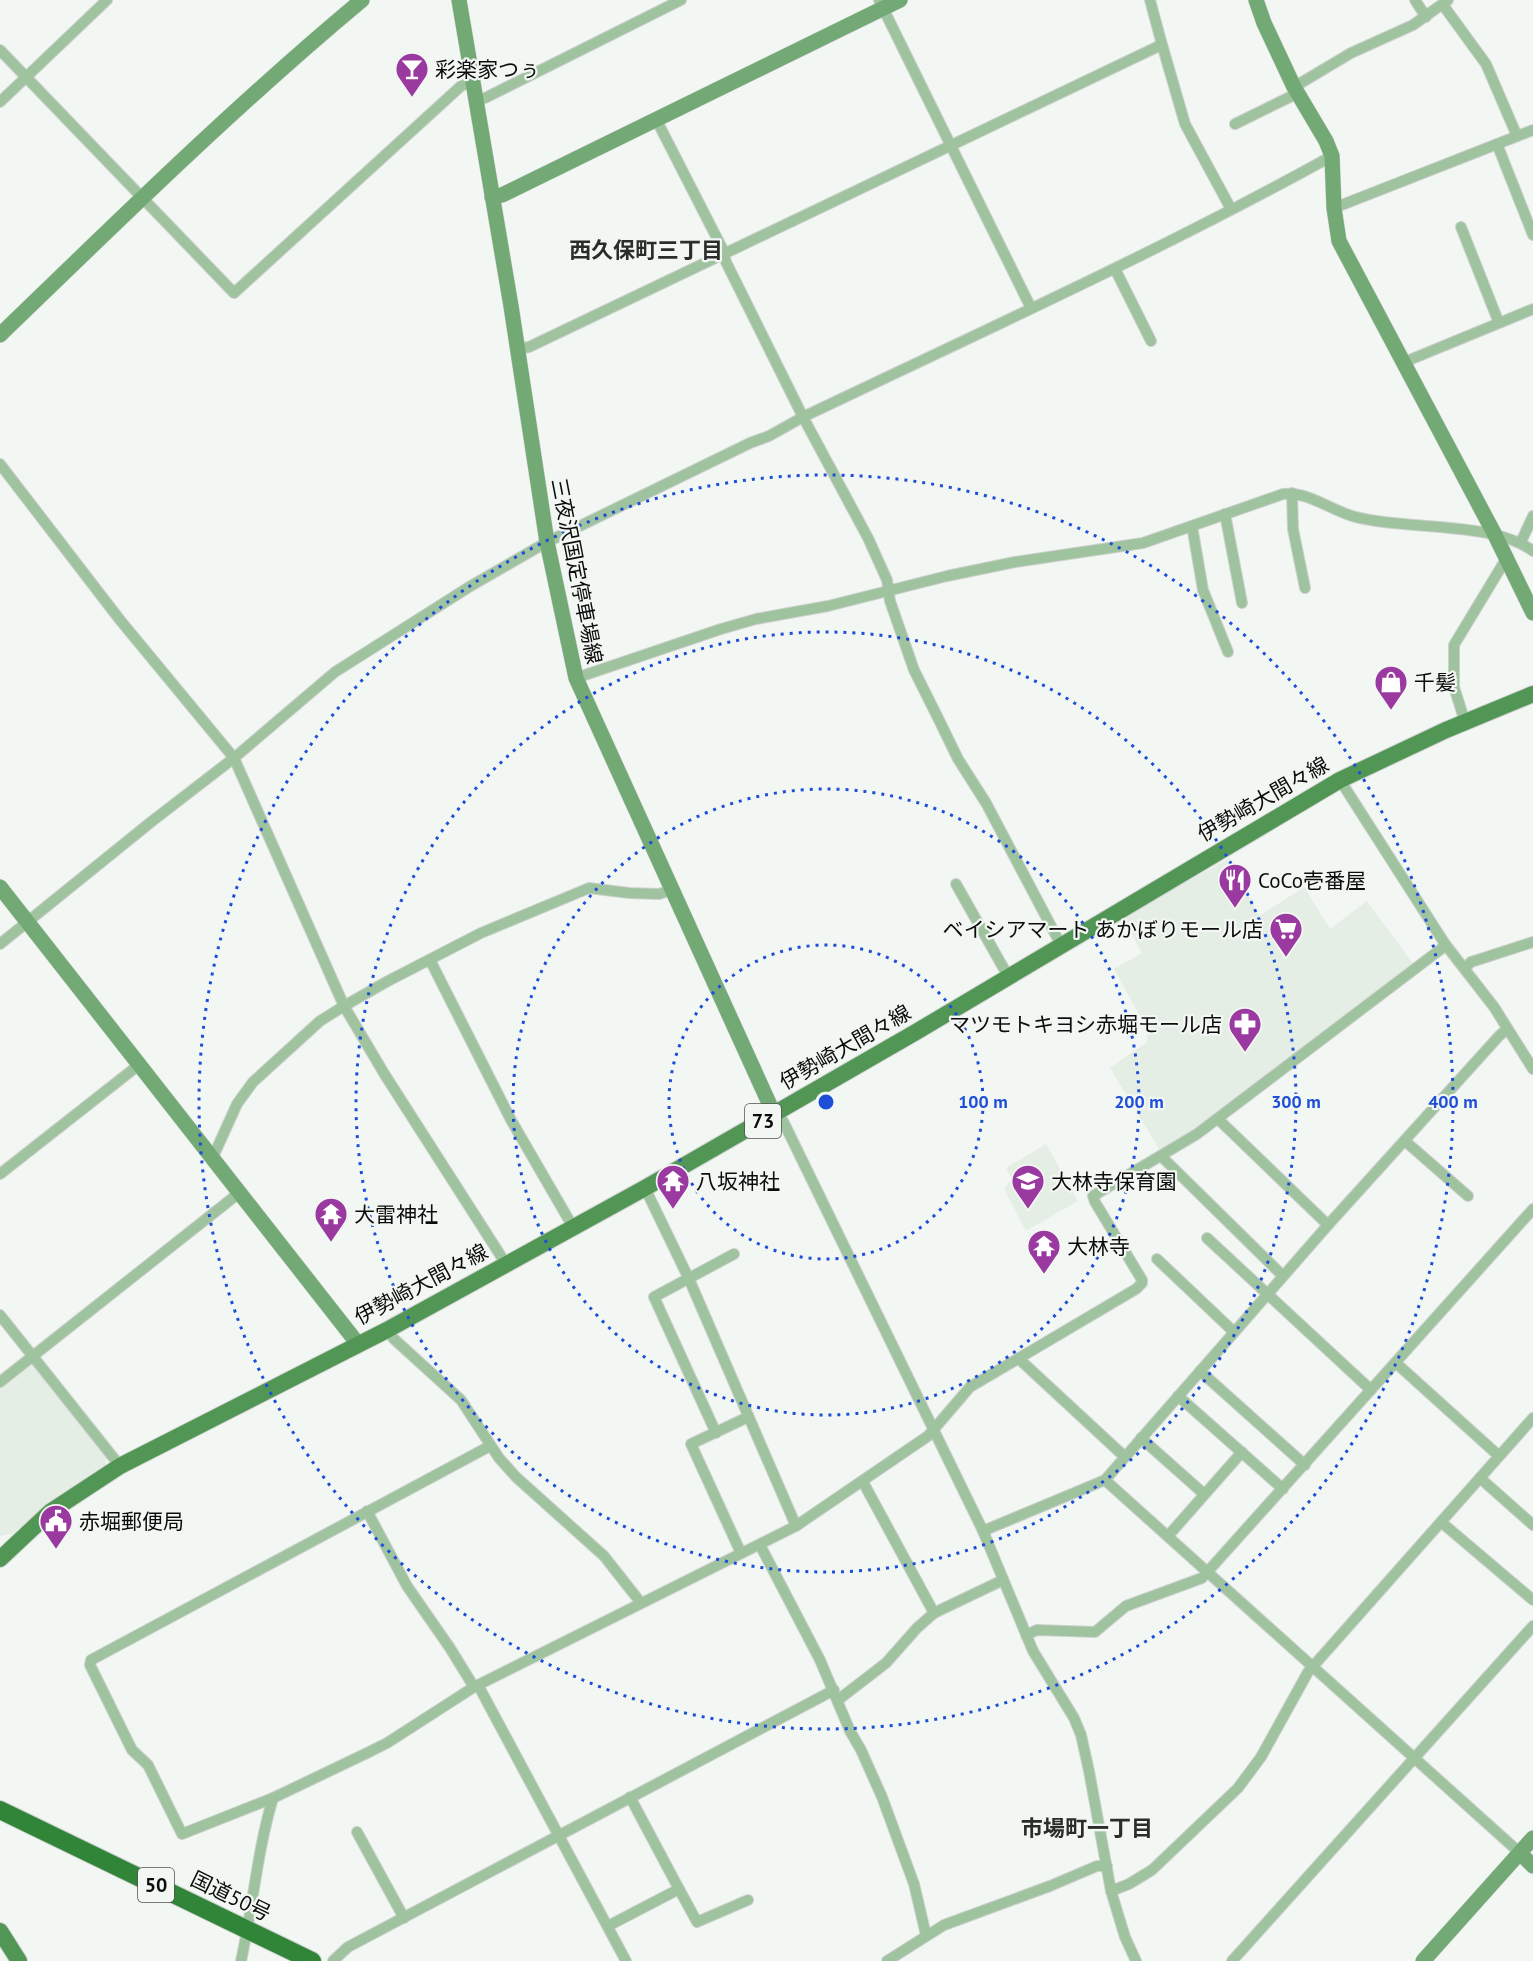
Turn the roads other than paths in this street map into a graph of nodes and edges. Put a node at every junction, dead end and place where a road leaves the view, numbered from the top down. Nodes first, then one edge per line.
1 (107, 0) edge
2 (362, 0) edge
3 (459, 0) edge
4 (681, 0) edge
5 (900, 0) edge
6 (1150, 0) edge
7 (1256, 0) edge
8 (1414, 0) edge
9 (1445, 2) edge
10 (881, 4) edge
11 (1426, 17) junction
12 (1161, 41) junction
13 (0, 50) edge
14 (26, 77) junction
15 (473, 81) junction
16 (1296, 90) junction
17 (476, 99) junction
18 (0, 102) edge
19 (656, 119) junction
20 (1235, 124) dead end
21 (1533, 130) edge
22 (1517, 136) junction
23 (1497, 144) junction
24 (950, 146) junction
25 (1332, 156) junction
26 (142, 197) junction
27 (492, 197) junction
28 (1334, 208) junction
29 (1231, 209) junction
30 (1461, 227) dead end
31 (1533, 235) edge
32 (724, 255) junction
33 (1115, 268) junction
34 (1030, 308) junction
35 (1533, 310) edge
36 (1498, 323) junction
37 (0, 335) edge
38 (1151, 341) dead end
39 (517, 349) junction
40 (1402, 363) junction
41 (804, 417) junction
42 (0, 464) edge
43 (1292, 493) junction
44 (1225, 514) junction
45 (1533, 516) edge
46 (1191, 526) junction
47 (1495, 535) junction
48 (547, 542) junction
49 (1521, 542) junction
50 (1533, 551) edge
51 (1506, 559) junction
52 (1305, 588) dead end
53 (889, 590) junction
54 (1242, 603) dead end
55 (1533, 613) edge
56 (1228, 652) dead end
57 (576, 678) junction
58 (1533, 694) edge
59 (1465, 722) junction
60 (234, 758) junction
61 (1340, 780) junction
62 (956, 884) dead end
63 (0, 887) edge
64 (671, 890) junction
65 (28, 922) junction
66 (1533, 942) edge
67 (0, 944) edge
68 (1445, 944) junction
69 (1061, 945) junction
70 (430, 960) junction
71 (1465, 968) junction
72 (1008, 976) junction
73 (344, 1006) junction
74 (1507, 1029) junction
75 (140, 1064) junction
76 (1533, 1069) edge
77 (774, 1114) junction
78 (1218, 1119) junction
79 (1405, 1141) junction
80 (1161, 1156) junction
81 (213, 1157) junction
82 (0, 1174) edge
83 (645, 1188) junction
84 (239, 1193) junction
85 (1468, 1196) dead end
86 (1533, 1209) edge
87 (1328, 1225) junction
88 (573, 1227) junction
89 (1206, 1238) dead end
90 (734, 1254) dead end
91 (1157, 1259) dead end
92 (506, 1264) junction
93 (1283, 1276) junction
94 (689, 1279) junction
95 (1267, 1294) junction
96 (0, 1315) edge
97 (387, 1330) junction
98 (1234, 1332) junction
99 (358, 1344) junction
100 (33, 1356) junction
101 (1019, 1359) junction
102 (1396, 1363) junction
103 (1200, 1371) junction
104 (0, 1382) edge
105 (1371, 1390) junction
106 (1178, 1396) junction
107 (748, 1417) junction
108 (1533, 1418) edge
109 (933, 1431) junction
110 (716, 1433) junction
111 (1142, 1438) junction
112 (490, 1446) junction
113 (1242, 1452) junction
114 (1499, 1456) junction
115 (1125, 1457) junction
116 (1305, 1465) junction
117 (120, 1466) junction
118 (1480, 1478) junction
119 (1106, 1480) junction
120 (863, 1482) junction
121 (1283, 1489) junction
122 (1204, 1494) junction
123 (367, 1511) junction
124 (1441, 1522) junction
125 (1533, 1525) edge
126 (796, 1526) junction
127 (983, 1531) junction
128 (1168, 1536) junction
129 (760, 1545) junction
130 (741, 1553) junction
131 (0, 1559) edge
132 (1208, 1573) junction
133 (1003, 1580) junction
134 (1533, 1600) edge
135 (640, 1603) junction
136 (934, 1613) junction
137 (1533, 1626) edge
138 (1026, 1635) junction
139 (1314, 1666) junction
140 (476, 1686) junction
141 (836, 1695) junction
142 (1415, 1759) junction
143 (273, 1797) junction
144 (630, 1797) junction
145 (0, 1810) edge
146 (357, 1832) dead end
147 (560, 1835) junction
148 (1533, 1838) edge
149 (1520, 1853) junction
150 (1107, 1866) junction
151 (1533, 1866) edge
152 (679, 1889) junction
153 (1112, 1891) junction
154 (748, 1900) dead end
155 (404, 1918) junction
156 (608, 1926) junction
157 (248, 1929) junction
158 (0, 1930) edge
159 (926, 1935) junction
160 (1233, 1960) edge
161 (19, 1961) edge
162 (241, 1961) edge
163 (312, 1961) edge
164 (333, 1961) edge
165 (626, 1961) edge
166 (887, 1961) edge
167 (1136, 1961) edge
168 (1423, 1961) edge

1 - 14 street
2 - 26 street
3 - 15 street, 三夜沢国定停車場線
4 - 17 street
5 - 10 street
6 - 12 street
7 - 16 street
8 - 11 street
9 - 11 street
9 - 22 street
10 - 19 street
10 - 24 street
11 - 16 street
12 - 24 street
12 - 29 street
13 - 14 street
14 - 18 street
14 - 26 street
15 - 17 street, 三夜沢国定停車場線
15 - 26 street
16 - 20 street
16 - 25 street
17 - 27 street, 三夜沢国定停車場線
19 - 27 street
19 - 32 street
21 - 22 street
22 - 23 street
23 - 28 street
23 - 31 street
24 - 32 street
24 - 34 street
25 - 28 street
25 - 29 street
26 - 37 street
27 - 39 street, 三夜沢国定停車場線
28 - 40 street
29 - 33 street
30 - 36 street
32 - 39 street
32 - 41 street
33 - 34 street
33 - 38 street
34 - 41 street
35 - 36 street
36 - 40 street
39 - 48 street, 三夜沢国定停車場線
40 - 47 street
41 - 48 street
41 - 53 street
42 - 60 street
43 - 44 street
43 - 47 street
43 - 52 street
44 - 46 street
44 - 54 street
45 - 49 street
46 - 53 street
46 - 56 street
47 - 49 street
47 - 51 street
48 - 57 street, 三夜沢国定停車場線
48 - 60 street
49 - 50 street
51 - 55 street
51 - 59 street
53 - 57 street
53 - 69 street
57 - 64 street, 三夜沢国定停車場線
58 - 59 main road, 伊勢崎大間々線 / 73
59 - 61 main road, 伊勢崎大間々線 / 73
60 - 65 street
60 - 73 street
61 - 68 street
61 - 69 main road, 伊勢崎大間々線 / 73
62 - 72 street
63 - 65 street
64 - 70 street
64 - 77 street, 三夜沢国定停車場線
65 - 67 street
65 - 75 street
66 - 71 street
68 - 71 street
68 - 78 street
69 - 72 main road, 伊勢崎大間々線 / 73
70 - 73 street
70 - 88 street
71 - 74 street
72 - 77 main road, 伊勢崎大間々線 / 73
73 - 81 street
73 - 92 street
74 - 76 street
74 - 79 street
75 - 81 street
75 - 82 street
77 - 83 main road, 伊勢崎大間々線 / 73
77 - 109 street
78 - 80 street
78 - 87 street
79 - 85 street
79 - 87 street
80 - 93 street
80 - 101 street
81 - 84 street
83 - 88 main road, 伊勢崎大間々線 / 73
83 - 94 street
84 - 99 street
84 - 100 street
86 - 102 street
87 - 93 street
88 - 92 main road, 伊勢崎大間々線 / 73
89 - 95 street
90 - 94 street
91 - 98 street
92 - 97 main road, 伊勢崎大間々線 / 73
93 - 95 street
94 - 107 street
94 - 110 street
95 - 98 street
95 - 105 street
96 - 100 street
97 - 99 main road, 伊勢崎大間々線 / 73
97 - 112 street
98 - 103 street
99 - 117 main road, 伊勢崎大間々線 / 73
100 - 104 street
100 - 117 street
101 - 109 street
101 - 115 street
102 - 105 street
102 - 114 street
103 - 106 street
103 - 116 street
105 - 116 street
106 - 111 street
106 - 113 street
107 - 110 street
107 - 126 street
108 - 114 street
109 - 120 street
109 - 127 street
110 - 130 street
111 - 115 street
111 - 122 street
112 - 123 street
112 - 135 street
113 - 121 street
113 - 122 street
114 - 118 street
115 - 119 street
116 - 121 street
117 - 131 main road, 伊勢崎大間々線 / 73
118 - 124 street
118 - 125 street
119 - 127 street
119 - 128 street
120 - 126 street
120 - 136 street
121 - 132 street
122 - 128 street
123 - 140 street
123 - 143 street
124 - 134 street
124 - 139 street
126 - 129 street
127 - 133 street
128 - 132 street
129 - 130 street
129 - 141 street
130 - 135 street
132 - 138 street
132 - 139 street
133 - 136 street
133 - 138 street
135 - 140 street
136 - 141 street
137 - 142 street
138 - 150 street
139 - 142 street
139 - 153 street
140 - 143 street
140 - 147 street
141 - 144 street
141 - 159 street
142 - 149 street
142 - 160 street
143 - 157 street
144 - 147 street
144 - 152 street
145 - 157 highway, 国道50号 / 50
146 - 155 street
147 - 155 street
147 - 156 street
148 - 149 street
149 - 151 street
149 - 168 street
150 - 153 street
150 - 159 street
152 - 154 street
152 - 156 street
153 - 167 street
155 - 164 street
156 - 165 street
157 - 162 street
157 - 163 highway, 国道50号 / 50
158 - 161 main road
159 - 166 street

